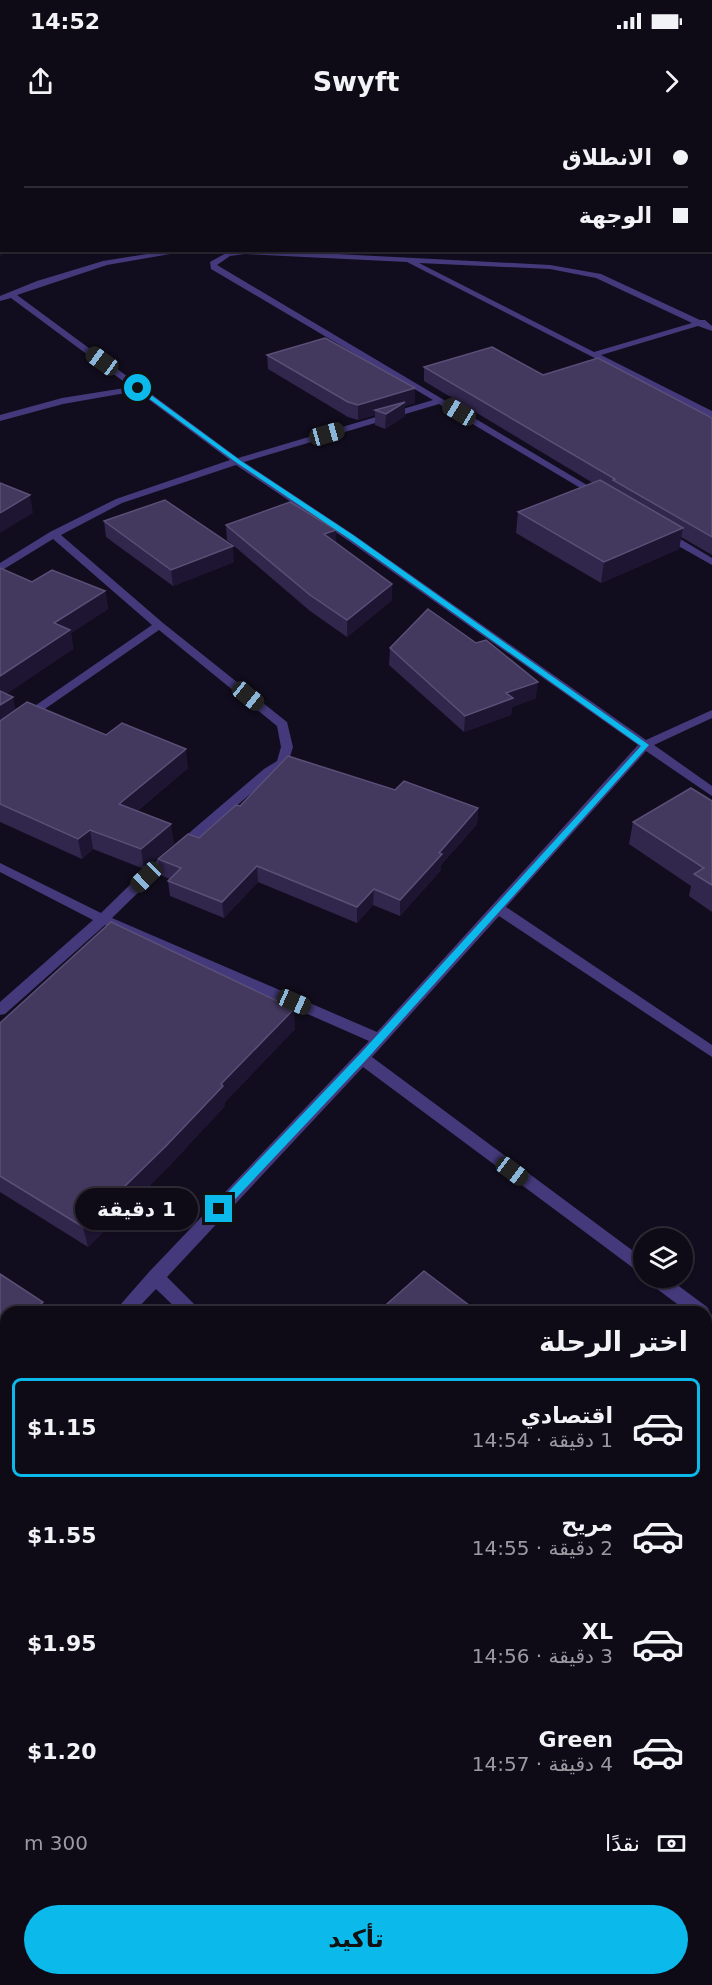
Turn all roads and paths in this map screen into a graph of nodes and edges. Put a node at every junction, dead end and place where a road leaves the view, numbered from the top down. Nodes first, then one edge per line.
1 (177, 252) edge
2 (404, 258) junction
3 (11, 294) junction
4 (0, 299) edge
5 (712, 318) edge
6 (698, 323) junction
7 (712, 329) edge
8 (592, 355) junction
9 (138, 388) junction
10 (440, 401) junction
11 (712, 415) edge
12 (0, 417) edge
13 (237, 460) junction
14 (611, 502) edge
15 (651, 526) edge
16 (54, 534) junction
17 (712, 562) edge
18 (0, 567) edge
19 (159, 624) junction
20 (712, 714) edge
21 (0, 736) edge
22 (645, 745) junction
23 (712, 792) edge
24 (0, 867) edge
25 (497, 908) junction
26 (103, 919) junction
27 (0, 1010) edge
28 (378, 1039) junction
29 (712, 1052) edge
30 (362, 1058) junction
31 (633, 1261) edge
32 (155, 1277) junction
33 (669, 1288) edge
34 (128, 1306) edge
35 (185, 1306) edge
36 (693, 1306) edge

1 - 3 street
2 - 6 street
2 - 8 street
2 - 10 street
3 - 4 street
3 - 9 street
5 - 6 street
6 - 7 street
6 - 8 street
8 - 11 street
9 - 12 street
9 - 13 street
10 - 13 street
10 - 14 street
13 - 16 street
13 - 22 street
15 - 17 street
16 - 18 street
16 - 19 street
19 - 21 street
19 - 26 street
20 - 22 street
22 - 23 street
22 - 25 street
24 - 26 street
25 - 28 street
25 - 29 street
26 - 27 street
26 - 28 street
28 - 30 street
30 - 31 street
30 - 32 street
32 - 34 street
32 - 35 street
33 - 36 street

